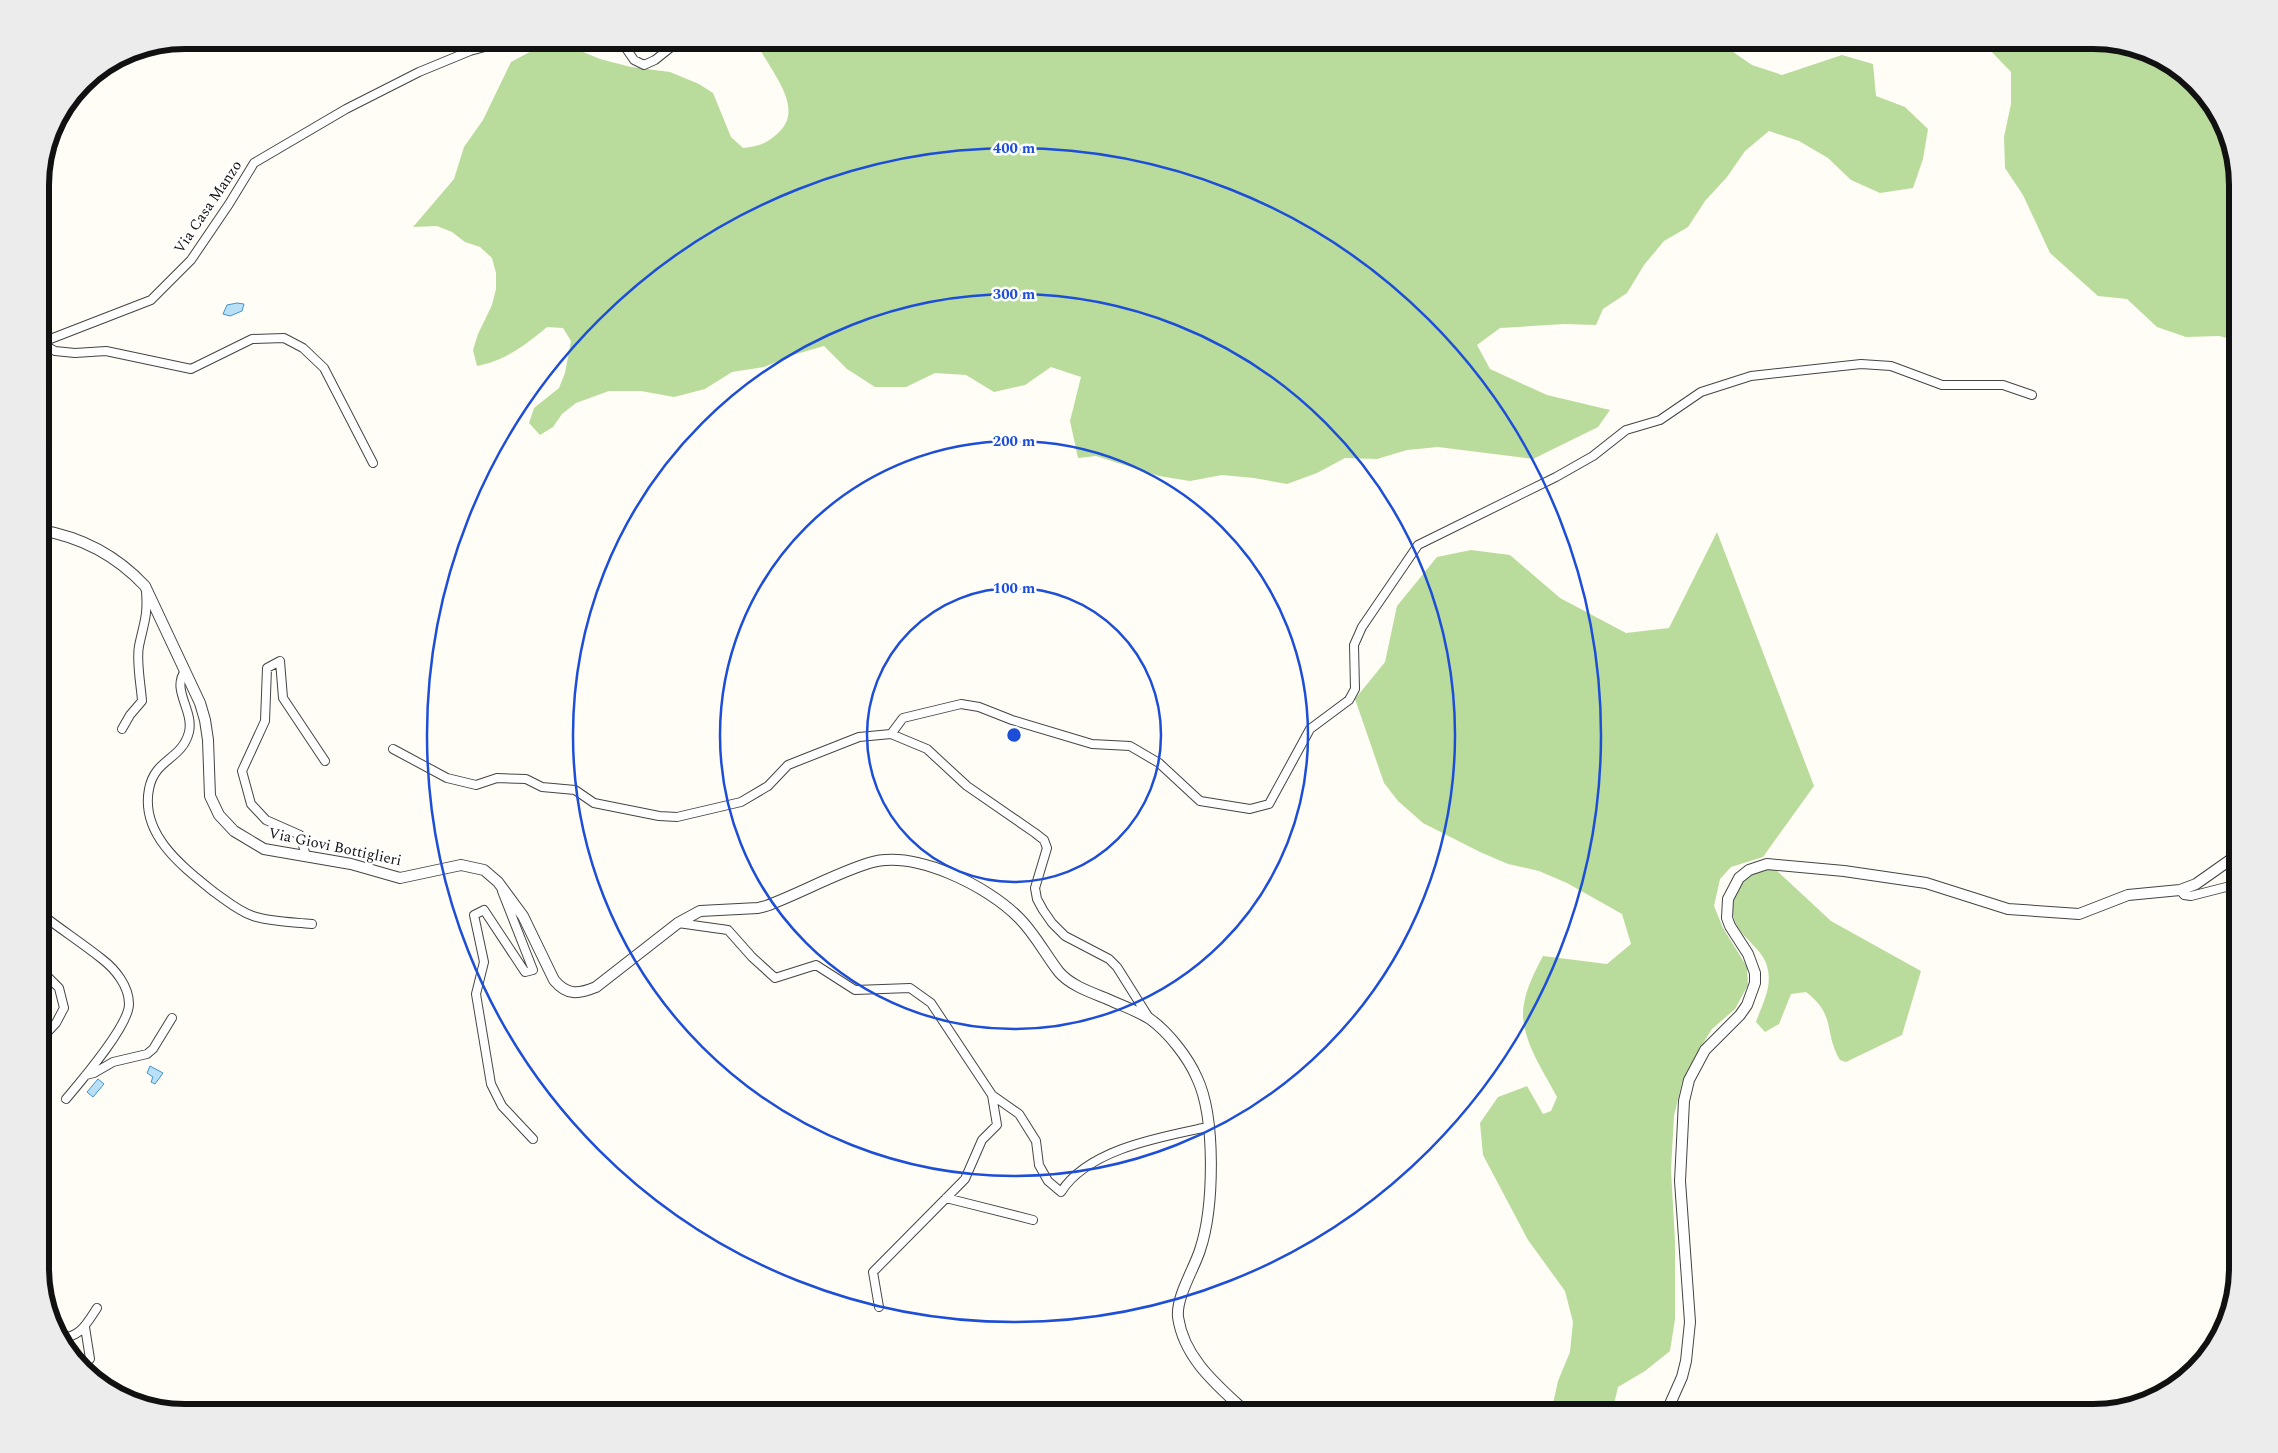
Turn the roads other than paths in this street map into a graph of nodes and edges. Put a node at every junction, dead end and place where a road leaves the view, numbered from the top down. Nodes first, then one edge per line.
1 (477, 49) edge
2 (626, 49) edge
3 (669, 49) edge
4 (49, 340) edge
5 (49, 348) edge
6 (2032, 395) dead end
7 (373, 463) dead end
8 (49, 532) edge
9 (145, 586) junction
10 (184, 671) junction
11 (122, 729) dead end
12 (891, 734) junction
13 (393, 749) dead end
14 (325, 762) dead end
15 (306, 856) junction
16 (2229, 861) edge
17 (498, 882) junction
18 (2229, 886) edge
19 (2180, 890) junction
20 (49, 920) edge
21 (678, 923) junction
22 (312, 924) dead end
23 (49, 977) edge
24 (172, 1018) dead end
25 (1149, 1018) junction
26 (49, 1030) edge
27 (86, 1074) junction
28 (992, 1095) junction
29 (66, 1100) dead end
30 (1208, 1127) junction
31 (533, 1140) dead end
32 (946, 1198) junction
33 (1033, 1220) dead end
34 (96, 1308) dead end
35 (879, 1308) dead end
36 (85, 1327) junction
37 (67, 1337) edge
38 (86, 1362) edge
39 (1238, 1404) edge
40 (1669, 1404) edge

1 - 4 street, Via Casa Manzo
2 - 3 street
5 - 7 street, Via Casa Manzo
6 - 12 street
8 - 9 street, Via Giovi Bottiglieri
9 - 10 street, Via Giovi Bottiglieri
9 - 11 street
10 - 15 street, Via Giovi Bottiglieri
10 - 22 street
12 - 13 street
12 - 25 street
14 - 15 street
15 - 17 street, Via Giovi Bottiglieri
16 - 19 street
17 - 21 street, Via Giovi Bottiglieri
17 - 31 street
18 - 19 street
19 - 40 street
20 - 27 street
21 - 25 street, Via Giovi Bottiglieri
21 - 28 street
23 - 26 street
24 - 27 street
25 - 30 street, Via Giovi Bottiglieri
27 - 29 street
28 - 30 street
28 - 32 street
30 - 39 street, Via Giovi Bottiglieri
32 - 33 street
32 - 35 street
34 - 36 street
36 - 37 street
36 - 38 street

